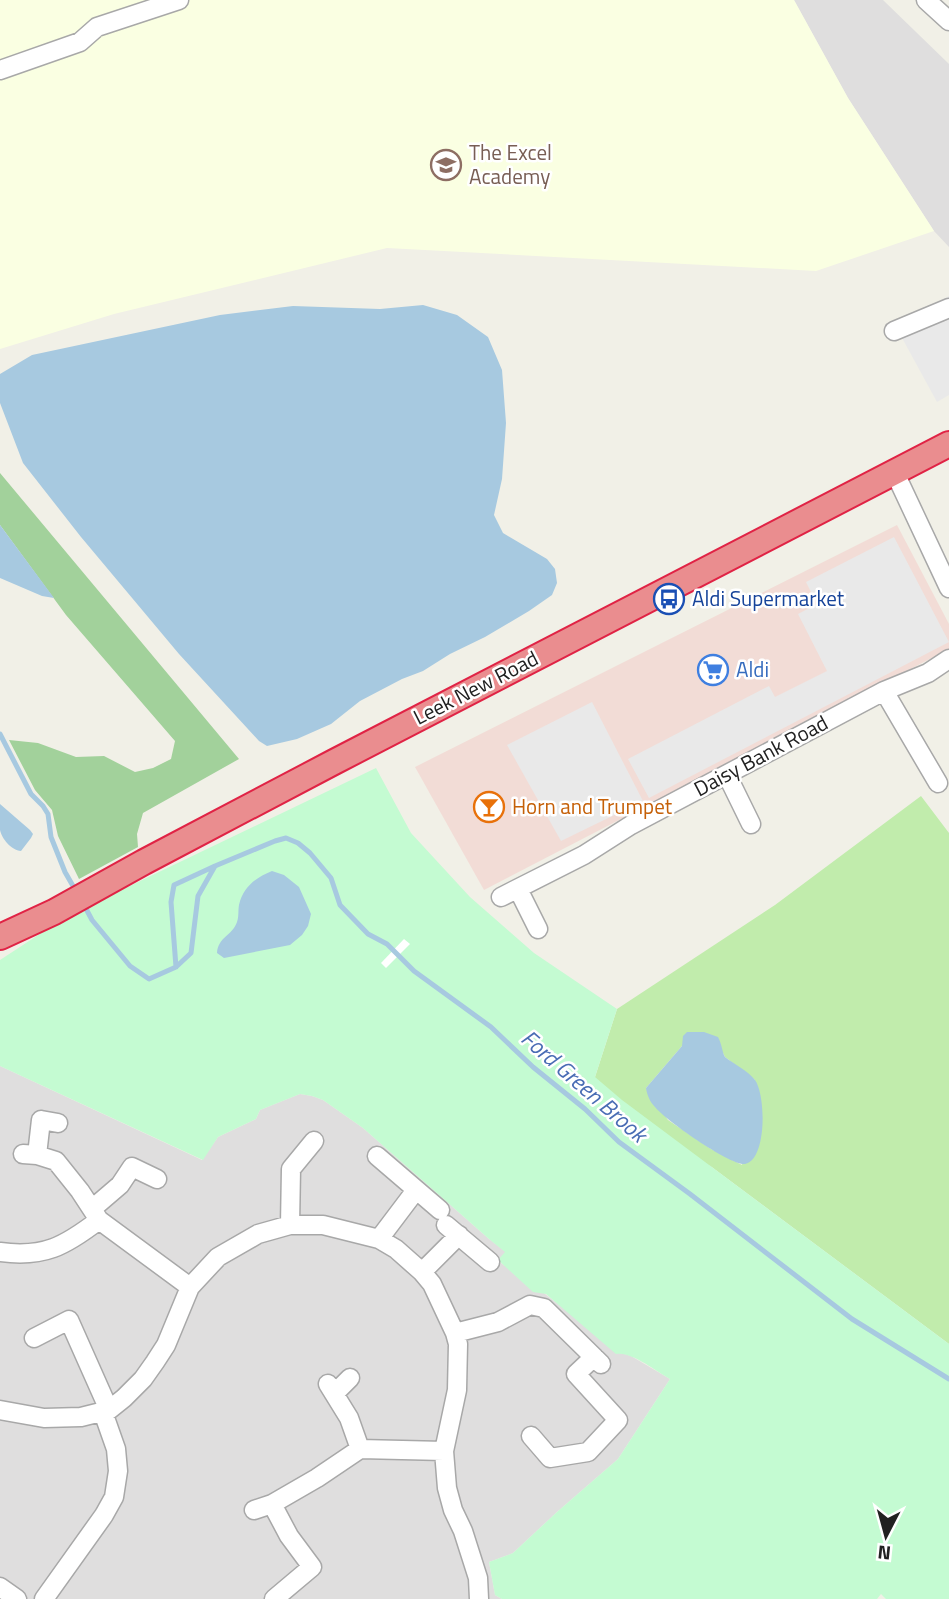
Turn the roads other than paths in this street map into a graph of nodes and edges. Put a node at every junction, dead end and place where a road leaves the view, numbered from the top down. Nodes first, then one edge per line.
1 (179, 0) edge
2 (926, 0) edge
3 (949, 21) edge
4 (0, 70) edge
5 (949, 308) edge
6 (894, 331) dead end
7 (949, 444) edge
8 (895, 473) junction
9 (949, 588) edge
10 (949, 659) edge
11 (884, 691) junction
12 (727, 775) junction
13 (938, 783) dead end
14 (751, 824) dead end
15 (517, 889) junction
16 (501, 897) dead end
17 (538, 929) dead end
18 (2, 937) edge
19 (58, 1123) dead end
20 (314, 1141) dead end
21 (377, 1156) dead end
22 (157, 1179) dead end
23 (416, 1190) junction
24 (96, 1215) junction
25 (448, 1223) junction
26 (290, 1225) junction
27 (379, 1238) junction
28 (0, 1254) edge
29 (490, 1262) dead end
30 (422, 1272) junction
31 (190, 1287) junction
32 (455, 1334) junction
33 (34, 1338) dead end
34 (350, 1378) dead end
35 (0, 1410) edge
36 (106, 1411) junction
37 (531, 1436) dead end
38 (360, 1449) junction
39 (444, 1451) junction
40 (272, 1504) junction
41 (254, 1510) dead end
42 (0, 1587) edge
43 (17, 1599) edge
44 (44, 1599) edge
45 (274, 1599) edge
46 (479, 1599) edge

1 - 4 street
2 - 3 street
5 - 6 street
7 - 8 highway, Leek New Road
8 - 9 street
8 - 18 highway, Leek New Road
10 - 11 street, Daisy Bank Road
11 - 12 street, Daisy Bank Road
11 - 13 street
12 - 14 street
12 - 15 street, Daisy Bank Road
15 - 16 street, Daisy Bank Road
15 - 17 street
19 - 24 street
20 - 26 street
21 - 23 street
22 - 24 street
23 - 25 street
23 - 27 street
24 - 28 street
24 - 31 street
25 - 29 street
25 - 30 street
26 - 27 street
26 - 31 street
27 - 30 street
30 - 32 street
31 - 36 street
32 - 37 street
32 - 39 street
33 - 36 street
34 - 38 street
35 - 36 street
36 - 44 street
38 - 39 street
38 - 40 street
39 - 46 street
40 - 41 street
40 - 45 street
42 - 43 street

